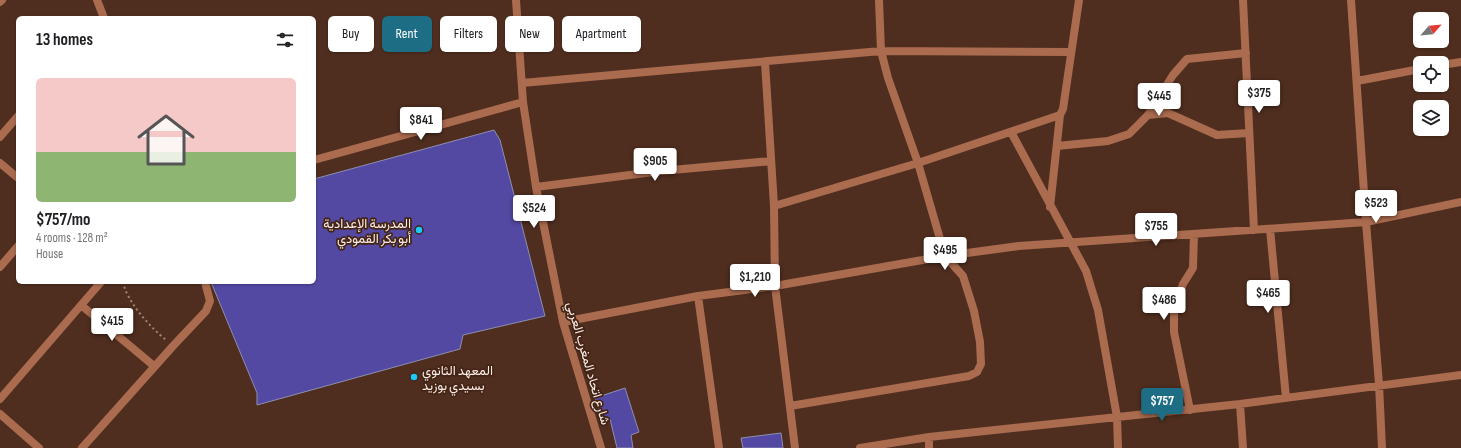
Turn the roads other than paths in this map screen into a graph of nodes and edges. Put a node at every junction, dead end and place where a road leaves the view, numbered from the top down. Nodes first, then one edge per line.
1 (2, 0) edge
2 (97, 0) edge
3 (516, 0) edge
4 (879, 0) edge
5 (1079, 0) edge
6 (1243, 0) edge
7 (1351, 0) edge
8 (0, 2) edge
9 (102, 16) edge
10 (881, 51) junction
11 (1071, 52) junction
12 (1246, 53) junction
13 (764, 62) junction
14 (1461, 62) edge
15 (1449, 64) edge
16 (1413, 71) edge
17 (1357, 81) junction
18 (522, 83) junction
19 (523, 102) junction
20 (1060, 115) junction
21 (1148, 115) junction
22 (16, 118) edge
23 (1011, 132) junction
24 (1250, 133) junction
25 (0, 137) edge
26 (1057, 146) junction
27 (316, 159) edge
28 (771, 161) junction
29 (0, 163) edge
30 (918, 163) junction
31 (16, 176) edge
32 (536, 187) junction
33 (1461, 202) edge
34 (774, 206) junction
35 (1050, 207) junction
36 (1366, 222) junction
37 (1270, 228) junction
38 (1254, 230) junction
39 (1194, 234) junction
40 (1071, 243) junction
41 (16, 248) edge
42 (945, 256) junction
43 (0, 267) edge
44 (99, 284) edge
45 (206, 284) edge
46 (775, 286) junction
47 (698, 296) junction
48 (81, 305) junction
49 (563, 322) junction
50 (154, 366) junction
51 (1461, 375) edge
52 (1379, 384) junction
53 (1286, 398) junction
54 (0, 399) edge
55 (1240, 404) junction
56 (790, 406) junction
57 (1190, 410) junction
58 (0, 414) edge
59 (1117, 417) junction
60 (929, 437) junction
61 (39, 448) edge
62 (82, 448) edge
63 (601, 448) edge
64 (719, 448) edge
65 (794, 448) edge
66 (860, 448) edge
67 (929, 448) edge
68 (1118, 448) edge
69 (1242, 448) edge
70 (1382, 448) edge

1 - 8 street
2 - 9 street
3 - 18 street, شارع اتحاد المغرب العربي
4 - 10 street
5 - 11 street
6 - 12 street
7 - 17 street
10 - 11 street
10 - 13 street
10 - 30 street
11 - 20 street
12 - 21 street
12 - 24 street
13 - 18 street
13 - 28 street
14 - 15 street
16 - 17 street
17 - 36 street
18 - 19 street, شارع اتحاد المغرب العربي
19 - 27 street
19 - 32 street, شارع اتحاد المغرب العربي
20 - 23 street
20 - 26 street
21 - 24 street
21 - 26 street
22 - 25 street
23 - 30 street
23 - 35 street
24 - 38 street
26 - 35 street
28 - 32 street
28 - 34 street
29 - 31 street
30 - 34 street
30 - 42 street
32 - 49 street, شارع اتحاد المغرب العربي
33 - 36 street
34 - 46 street
35 - 40 street
36 - 37 street
36 - 52 street
37 - 38 street
37 - 53 street
38 - 39 street
39 - 40 street
39 - 57 street
40 - 42 street
40 - 59 street
41 - 43 street
42 - 46 street
42 - 56 street
44 - 48 street
45 - 50 street
46 - 47 street
46 - 56 street
47 - 49 street
47 - 64 street
48 - 50 street
48 - 54 street
49 - 63 street, شارع اتحاد المغرب العربي
50 - 62 street
51 - 52 street
52 - 53 street
52 - 70 street
53 - 55 street
55 - 57 street
55 - 69 street
56 - 65 street
57 - 59 street
58 - 61 street
59 - 60 street
59 - 68 street
60 - 66 street
60 - 67 street

